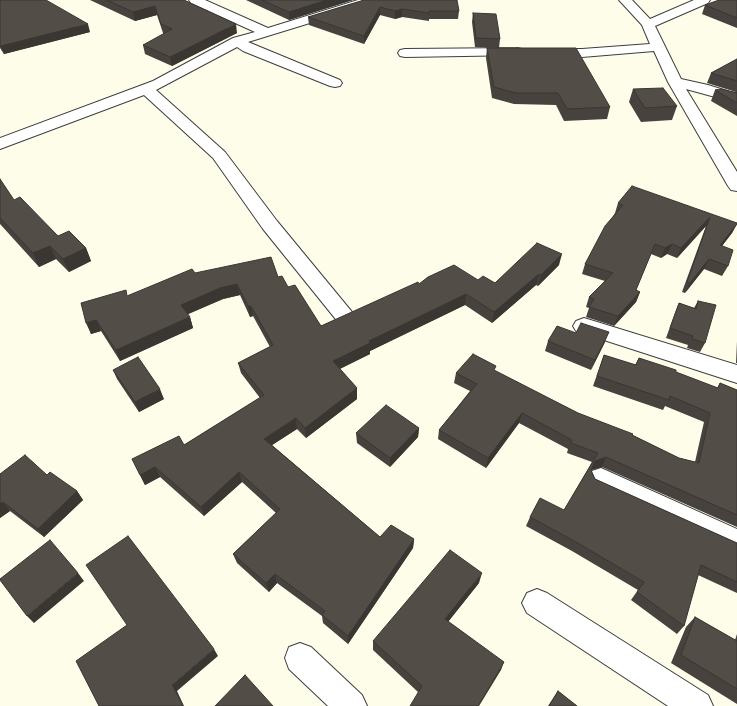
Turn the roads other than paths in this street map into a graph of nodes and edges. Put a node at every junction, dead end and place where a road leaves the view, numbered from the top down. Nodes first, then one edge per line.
1 (196, 0) edge
2 (371, 0) edge
3 (625, 0) edge
4 (704, 0) edge
5 (648, 24) junction
6 (267, 32) junction
7 (238, 41) junction
8 (658, 47) junction
9 (405, 53) dead end
10 (675, 82) junction
11 (335, 83) dead end
12 (146, 89) junction
13 (737, 99) edge
14 (0, 144) edge
15 (737, 186) edge
16 (345, 317) edge
17 (584, 326) edge
18 (737, 374) edge
19 (601, 479) dead end
20 (737, 542) edge
21 (537, 603) dead end
22 (300, 658) dead end
23 (351, 706) edge
24 (697, 706) edge

1 - 6 street
2 - 6 street
3 - 5 street
4 - 5 street
5 - 8 street
6 - 7 street
7 - 11 street
7 - 12 street
8 - 9 street
8 - 10 street
10 - 13 street
10 - 15 street
12 - 14 street
12 - 16 street
17 - 18 street
19 - 20 street
21 - 24 street
22 - 23 street

